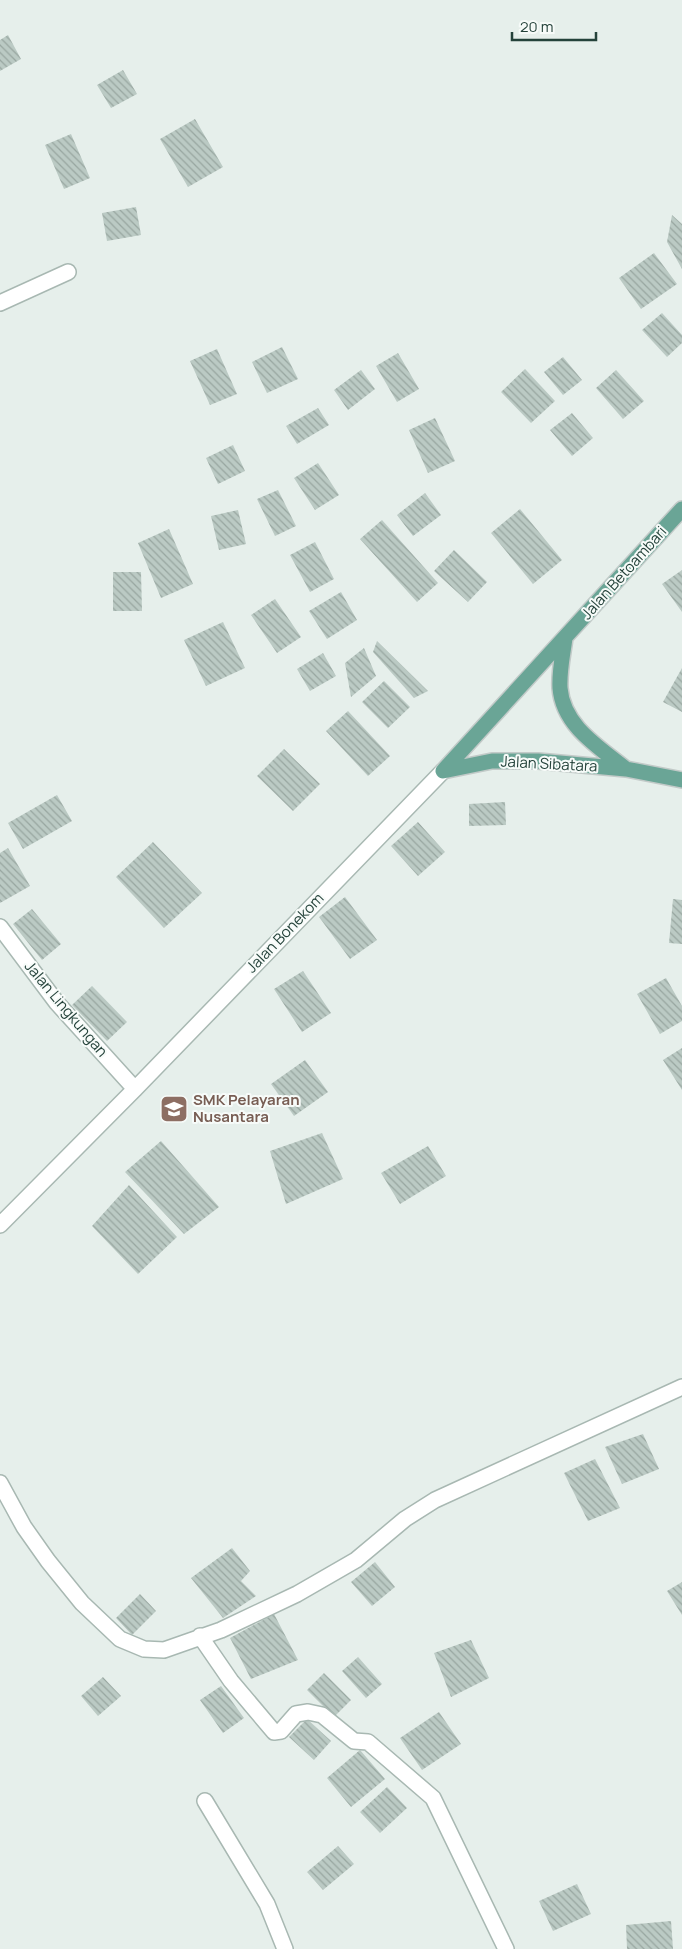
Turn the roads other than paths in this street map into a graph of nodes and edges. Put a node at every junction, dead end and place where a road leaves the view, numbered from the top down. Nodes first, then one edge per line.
1 (68, 272) dead end
2 (0, 303) edge
3 (682, 509) edge
4 (565, 638) junction
5 (626, 769) junction
6 (443, 771) junction
7 (682, 780) edge
8 (0, 927) edge
9 (135, 1089) junction
10 (0, 1225) edge
11 (682, 1387) edge
12 (0, 1483) edge
13 (200, 1636) junction
14 (205, 1802) dead end
15 (285, 1949) edge
16 (506, 1949) edge

1 - 2 street
3 - 4 main road, Jalan Betoambari
4 - 5 main road, Jalan Sibatara
4 - 6 main road, Jalan Bonekom
5 - 6 main road, Jalan Sibatara
5 - 7 main road, Jalan Sibatara
6 - 9 street, Jalan Bonekom
8 - 9 street, Jalan Lingkungan
9 - 10 street, Jalan Bonekom
11 - 13 street
12 - 13 street
13 - 16 street
14 - 15 street

